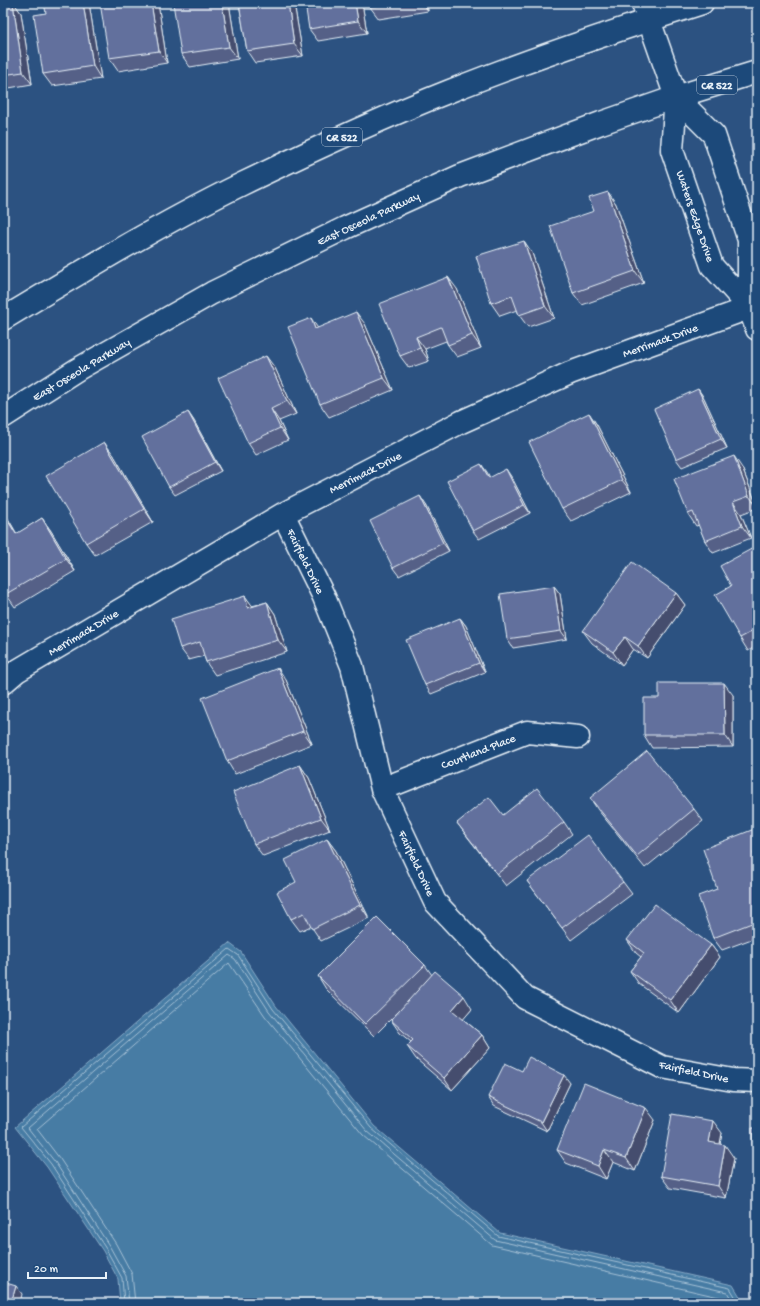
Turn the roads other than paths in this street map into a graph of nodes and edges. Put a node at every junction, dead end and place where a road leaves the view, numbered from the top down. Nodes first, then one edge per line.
1 (702, 3) edge
2 (646, 11) edge
3 (757, 72) edge
4 (676, 97) junction
5 (753, 306) edge
6 (3, 318) edge
7 (757, 329) edge
8 (3, 417) edge
9 (283, 514) junction
10 (3, 683) edge
11 (578, 737) dead end
12 (382, 789) junction
13 (757, 1080) edge

1 - 2 street, CR 522
2 - 4 street, Waters Edge Drive
2 - 6 street, CR 522
3 - 4 street, East Osceola Parkway / CR 522
4 - 5 street, Waters Edge Drive
4 - 5 street, Waters Edge Drive
4 - 8 street, East Osceola Parkway / CR 522
5 - 7 street
5 - 9 street, Merrimack Drive
9 - 10 street, Merrimack Drive
9 - 12 street, Fairfield Drive
11 - 12 street, Courtland Place
12 - 13 street, Fairfield Drive

